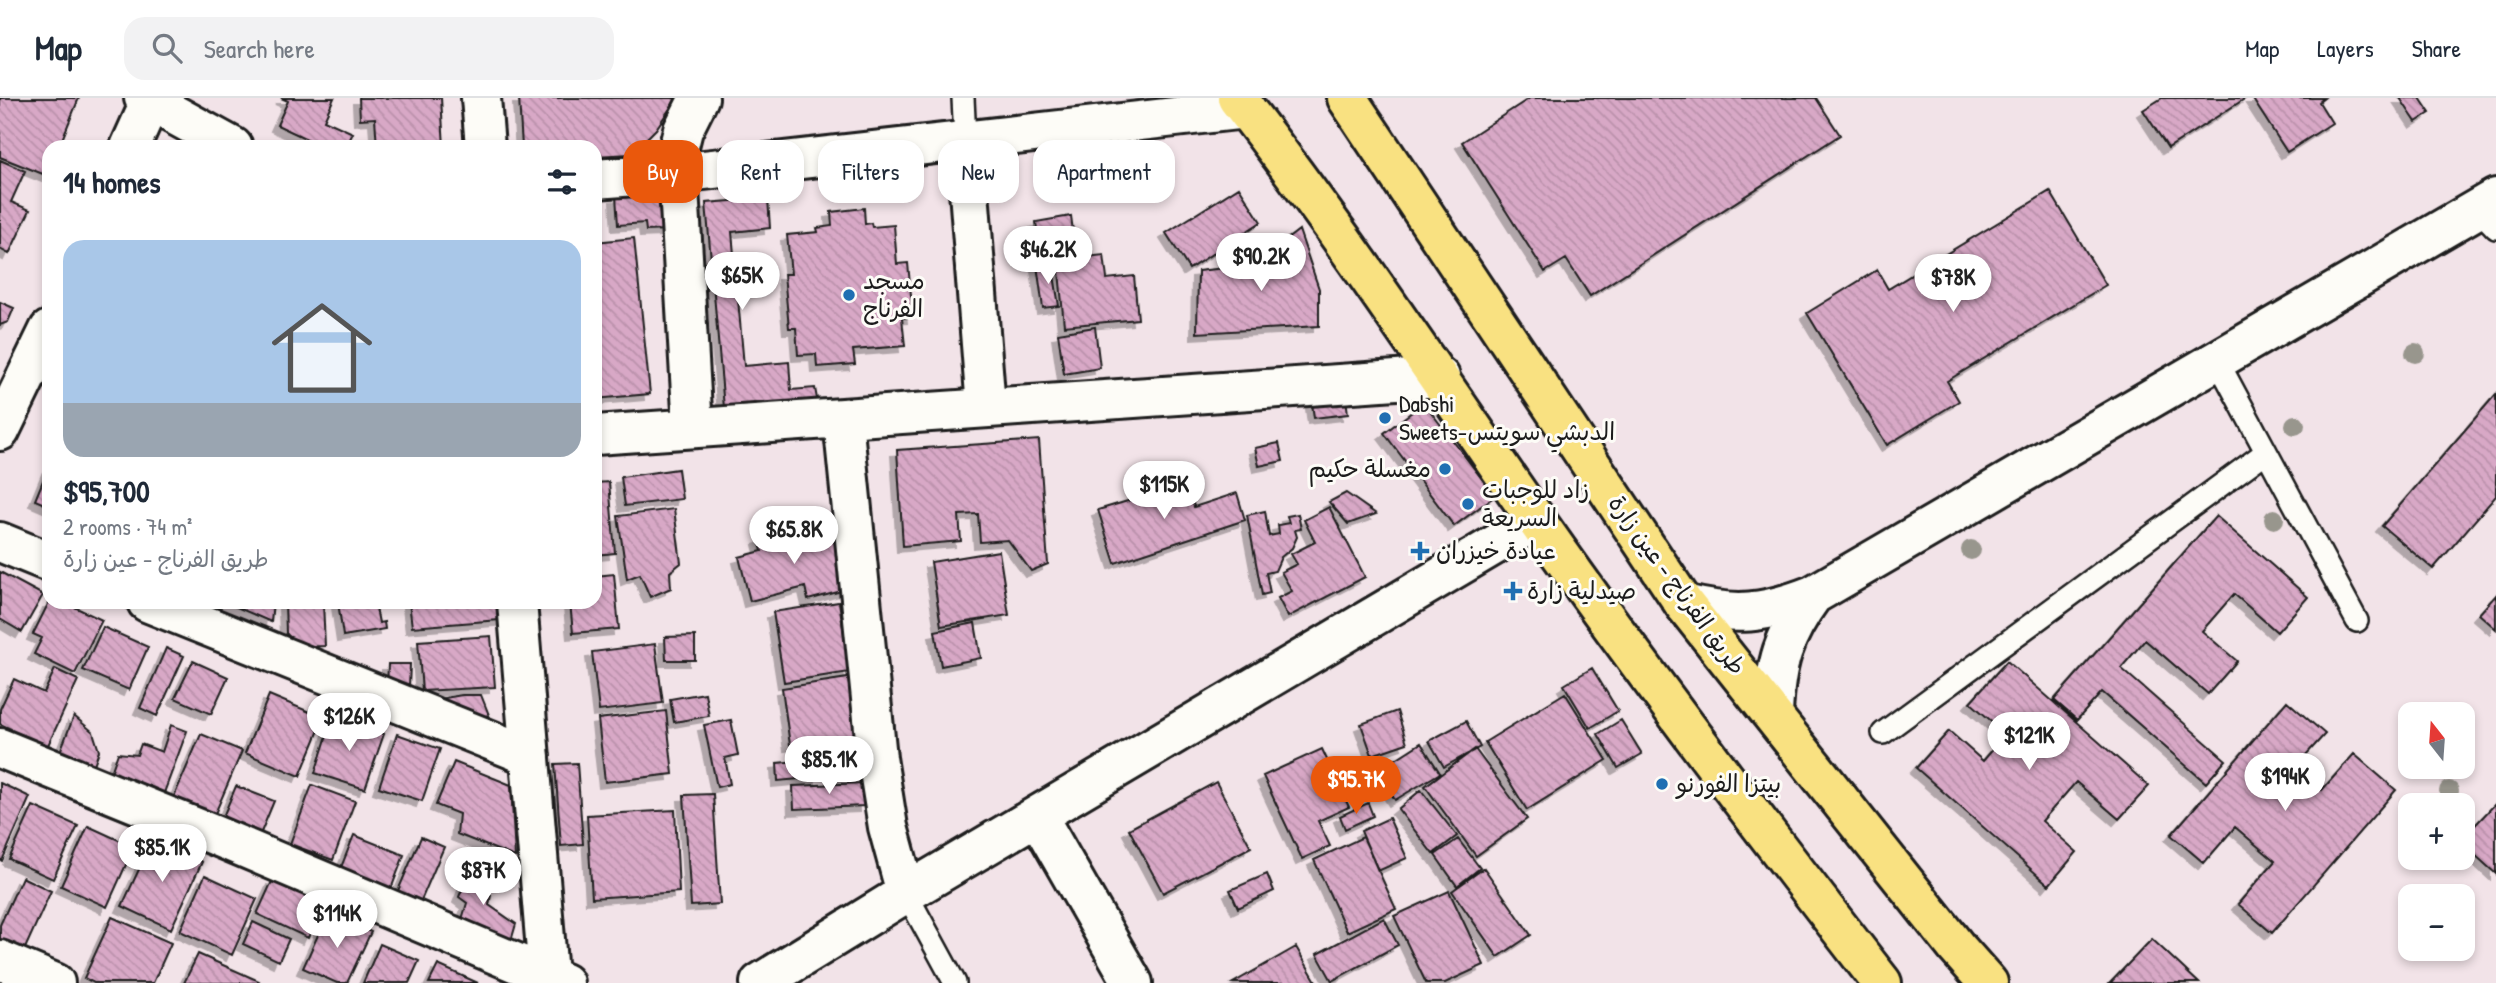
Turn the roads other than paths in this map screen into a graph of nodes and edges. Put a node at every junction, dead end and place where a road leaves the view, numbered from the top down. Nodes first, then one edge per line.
1 (481, 98) edge
2 (699, 98) edge
3 (962, 98) edge
4 (1347, 98) edge
5 (149, 99) edge
6 (1242, 104) edge
7 (133, 140) edge
8 (221, 140) edge
9 (484, 140) edge
10 (678, 140) edge
11 (965, 140) joint
12 (938, 143) edge
13 (703, 170) edge
14 (623, 177) edge
15 (602, 178) edge
16 (679, 203) edge
17 (970, 203) edge
18 (2490, 212) edge
19 (42, 344) edge
20 (2217, 360) junction
21 (1440, 377) junction
22 (986, 408) junction
23 (843, 420) junction
24 (693, 428) junction
25 (0, 430) edge
26 (602, 434) edge
27 (2266, 452) junction
28 (1537, 520) junction
29 (0, 542) edge
30 (42, 559) edge
31 (1813, 595) junction
32 (1684, 604) junction
33 (164, 609) edge
34 (518, 609) edge
35 (2357, 621) dead end
36 (1773, 714) junction
37 (1883, 733) dead end
38 (0, 748) edge
39 (530, 756) junction
40 (1038, 817) junction
41 (906, 893) junction
42 (0, 960) edge
43 (556, 979) edge
44 (55, 983) edge
45 (760, 983) edge
46 (955, 983) edge
47 (1133, 983) edge
48 (1882, 983) edge
49 (1988, 983) edge

1 - 9 street
2 - 10 street
3 - 11 lane
4 - 32 main road, طريق الفرناج - عين زارة
5 - 7 street
5 - 8 street
6 - 11 street
6 - 21 main road
12 - 13 street
14 - 15 street
16 - 24 street
17 - 22 street
18 - 20 street
19 - 25 street
20 - 27 lane
20 - 31 street
21 - 22 street
21 - 28 main road
22 - 23 street
23 - 24 street
23 - 41 street
24 - 26 street
27 - 35 lane
27 - 37 lane
28 - 40 street
28 - 48 main road
29 - 30 street
31 - 32 street
31 - 36 street
32 - 36 main road, طريق الفرناج - عين زارة
33 - 39 street
34 - 39 street
36 - 49 main road, طريق الفرناج - عين زارة
38 - 43 street
39 - 43 street
40 - 41 street
40 - 47 street
41 - 45 street
41 - 46 lane
42 - 44 street

